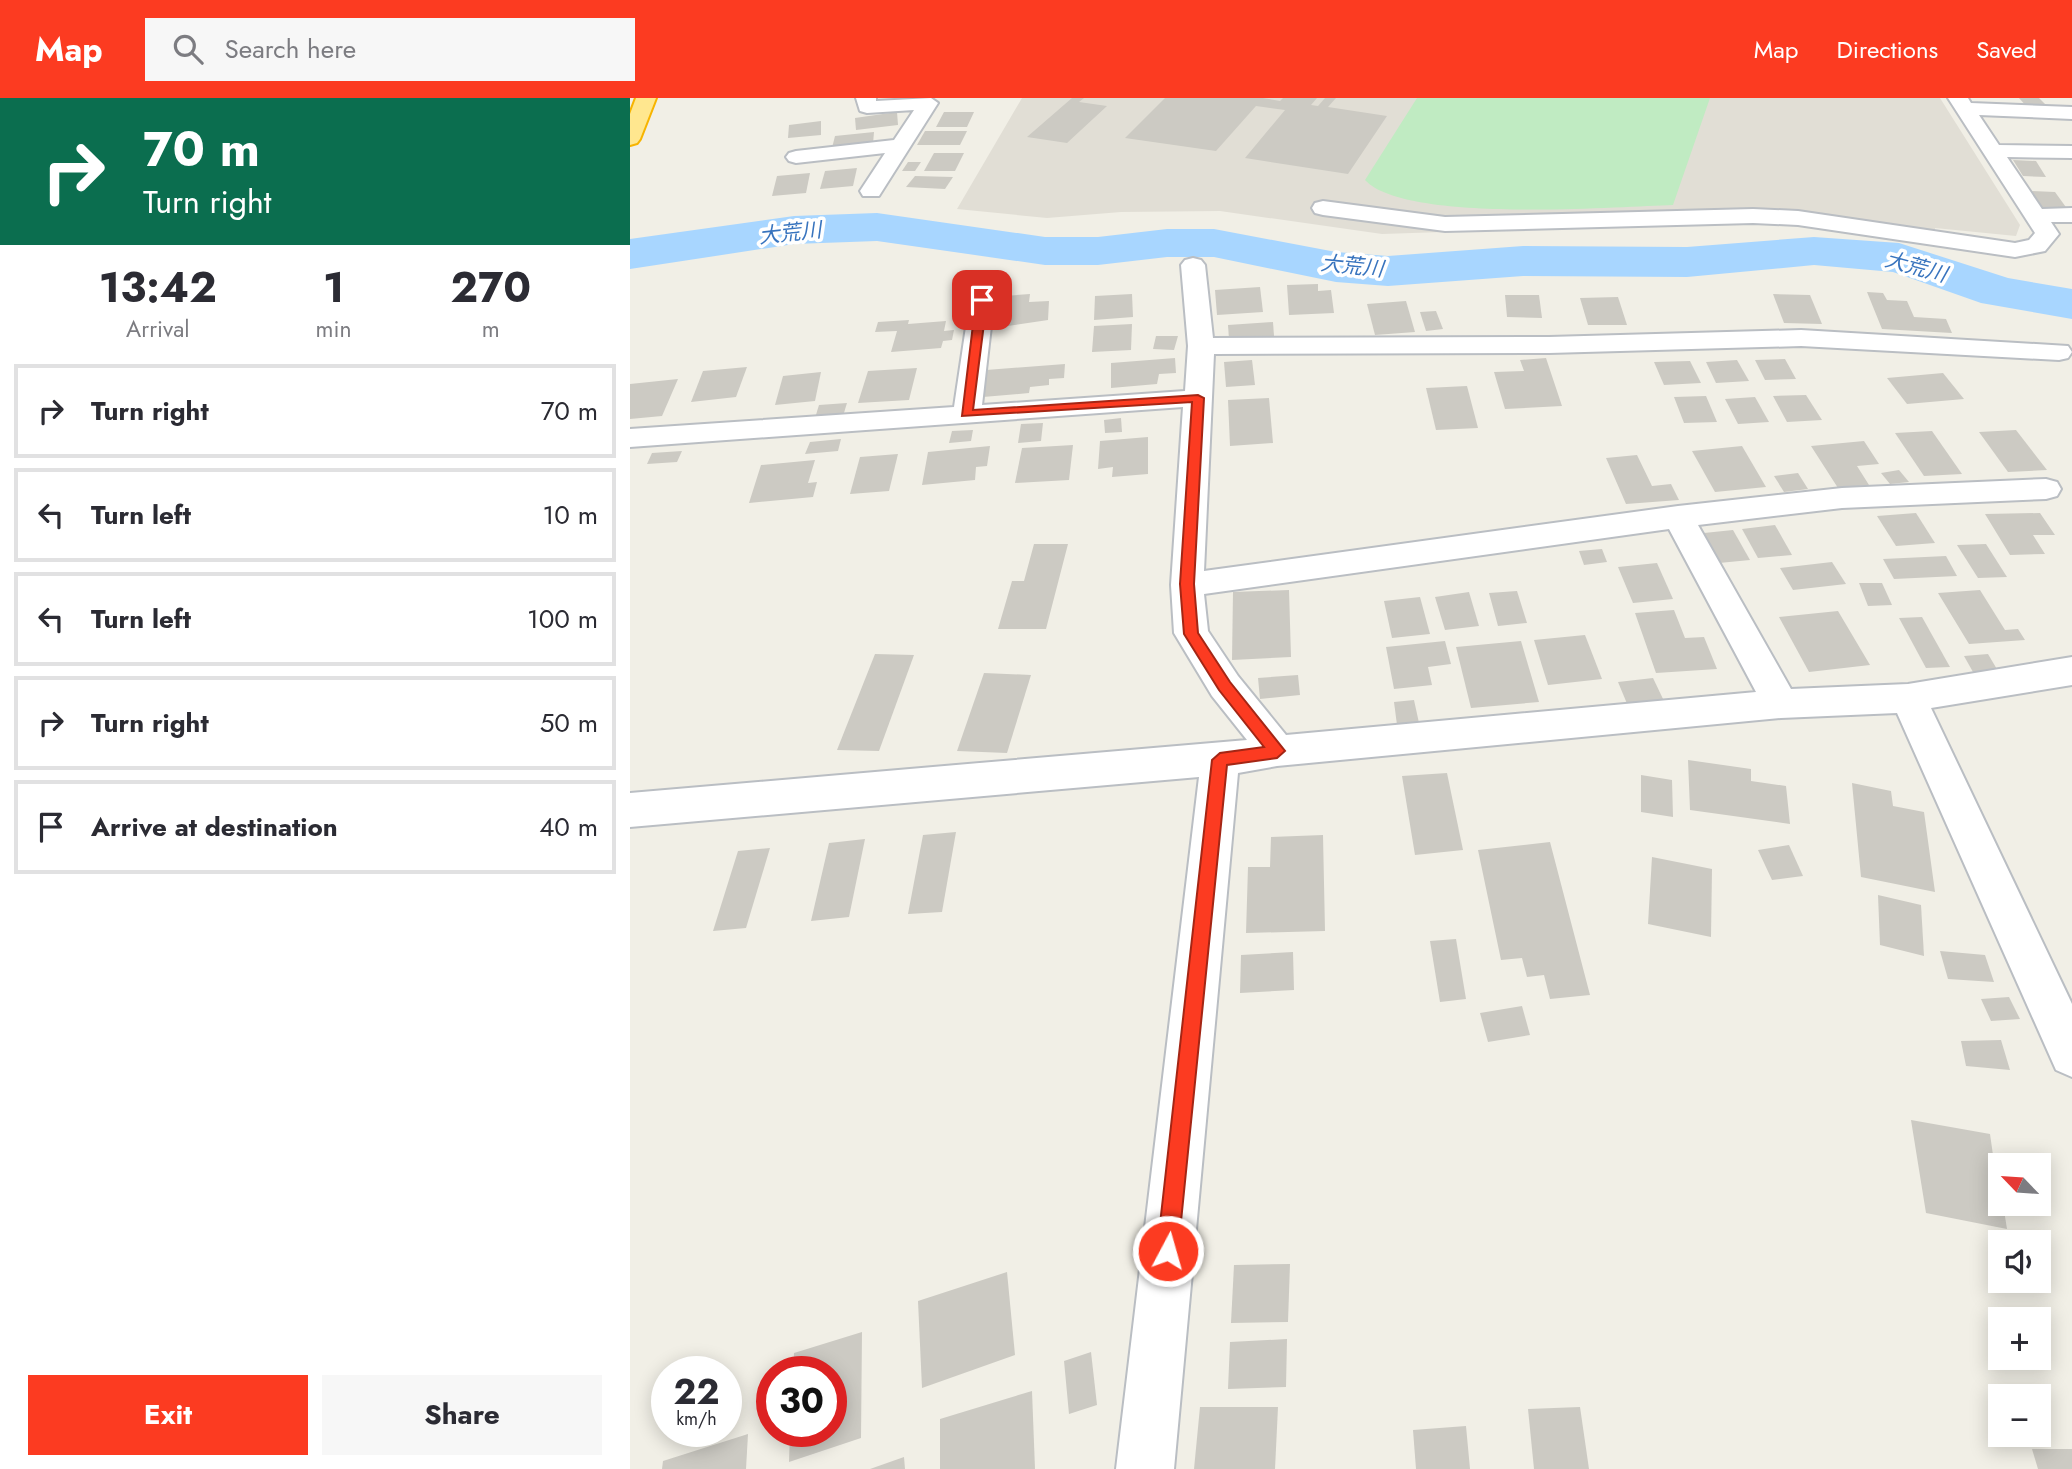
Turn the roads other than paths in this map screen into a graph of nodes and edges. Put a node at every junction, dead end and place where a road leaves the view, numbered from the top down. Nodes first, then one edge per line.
1 (646, 98) edge
2 (866, 98) edge
3 (1962, 104) edge
4 (2072, 113) edge
5 (630, 139) edge
6 (901, 145) junction
7 (1992, 151) junction
8 (2072, 152) edge
9 (796, 157) dead end
10 (871, 191) dead end
11 (1323, 208) dead end
12 (2072, 215) edge
13 (2036, 216) junction
14 (1193, 265) dead end
15 (982, 300) dead end
16 (1201, 346) junction
17 (2059, 352) dead end
18 (1198, 398) junction
19 (967, 414) junction
20 (630, 438) edge
21 (2046, 489) dead end
22 (1678, 517) junction
23 (1187, 584) junction
24 (2072, 671) edge
25 (1908, 698) junction
26 (1781, 704) junction
27 (1277, 751) junction
28 (1220, 760) junction
29 (630, 810) edge
30 (2072, 1054) edge
31 (1145, 1469) edge

1 - 5 highway
2 - 6 street
3 - 4 street
3 - 7 street
6 - 9 street
6 - 10 street
7 - 8 street
7 - 13 street
11 - 13 street
12 - 13 street
14 - 16 street
15 - 19 street
16 - 17 street
16 - 18 street
18 - 19 street
18 - 23 street
19 - 20 street
21 - 22 street
22 - 23 street
22 - 26 street
23 - 27 street
24 - 25 street
25 - 26 street
25 - 30 street
26 - 27 street
27 - 28 street
28 - 29 street
28 - 31 street

